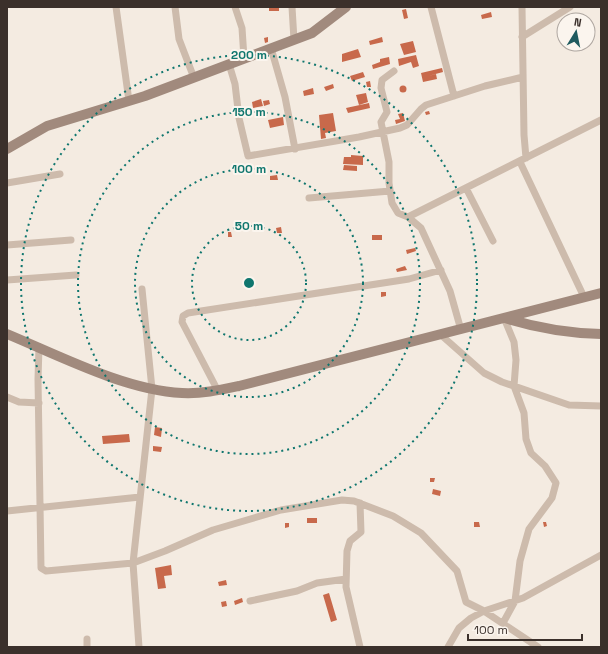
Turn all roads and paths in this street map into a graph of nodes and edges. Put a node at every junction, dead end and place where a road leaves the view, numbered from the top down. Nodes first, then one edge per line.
1 (116, 7) edge
2 (175, 7) edge
3 (235, 7) edge
4 (292, 7) edge
5 (346, 7) edge
6 (431, 7) edge
7 (522, 7) edge
8 (570, 7) edge
9 (522, 37) junction
10 (294, 40) junction
11 (271, 48) junction
12 (244, 58) junction
13 (229, 64) junction
14 (394, 71) dead end
15 (523, 77) junction
16 (194, 78) junction
17 (454, 96) junction
18 (129, 101) junction
19 (601, 120) edge
20 (383, 131) junction
21 (7, 149) edge
22 (295, 149) junction
23 (523, 160) junction
24 (60, 174) dead end
25 (7, 183) edge
26 (466, 188) junction
27 (390, 191) junction
28 (309, 198) dead end
29 (408, 217) junction
30 (72, 240) dead end
31 (493, 242) dead end
32 (7, 245) edge
33 (441, 270) junction
34 (76, 275) dead end
35 (7, 280) edge
36 (142, 289) dead end
37 (601, 293) edge
38 (584, 297) junction
39 (504, 318) junction
40 (460, 330) junction
41 (7, 334) edge
42 (601, 334) edge
43 (441, 335) junction
44 (40, 347) junction
45 (514, 386) junction
46 (152, 389) junction
47 (218, 391) junction
48 (7, 397) edge
49 (39, 403) junction
50 (601, 406) edge
51 (140, 497) junction
52 (360, 503) junction
53 (41, 508) junction
54 (7, 512) edge
55 (601, 555) edge
56 (133, 562) junction
57 (346, 579) junction
58 (250, 601) dead end
59 (515, 601) junction
60 (484, 611) junction
61 (503, 623) junction
62 (87, 639) dead end
63 (87, 647) edge
64 (139, 647) edge
65 (360, 647) edge
66 (448, 647) edge
67 (538, 647) edge

1 - 18 street
2 - 16 street
3 - 12 street
4 - 10 street
5 - 10 main road
6 - 17 street
7 - 9 street
8 - 9 street
9 - 15 street
10 - 11 main road
11 - 12 main road
11 - 22 street
12 - 13 main road
13 - 16 main road
13 - 22 street
14 - 20 street
15 - 17 street
15 - 23 street
16 - 18 main road
17 - 20 street
18 - 21 main road
19 - 23 street
20 - 22 street
20 - 27 street
23 - 26 street
23 - 38 street
24 - 25 street
26 - 29 street
26 - 31 street
27 - 28 street
27 - 29 street
29 - 33 street
30 - 32 street
33 - 40 street
33 - 47 street
34 - 35 street
36 - 46 street
37 - 38 main road
38 - 39 main road
39 - 40 main road
39 - 42 main road
39 - 45 street
40 - 43 main road
41 - 44 main road
43 - 45 street
43 - 47 main road
44 - 46 main road
44 - 49 street
45 - 50 street
45 - 59 street
46 - 47 main road
46 - 51 street
48 - 49 street
49 - 53 street
51 - 53 street
51 - 56 street
52 - 56 street
52 - 57 street
52 - 60 street
53 - 54 street
53 - 56 street
55 - 59 street
56 - 64 street
57 - 58 street
57 - 65 street
59 - 60 street
59 - 61 street
60 - 61 street
60 - 66 street
61 - 67 street
62 - 63 street

